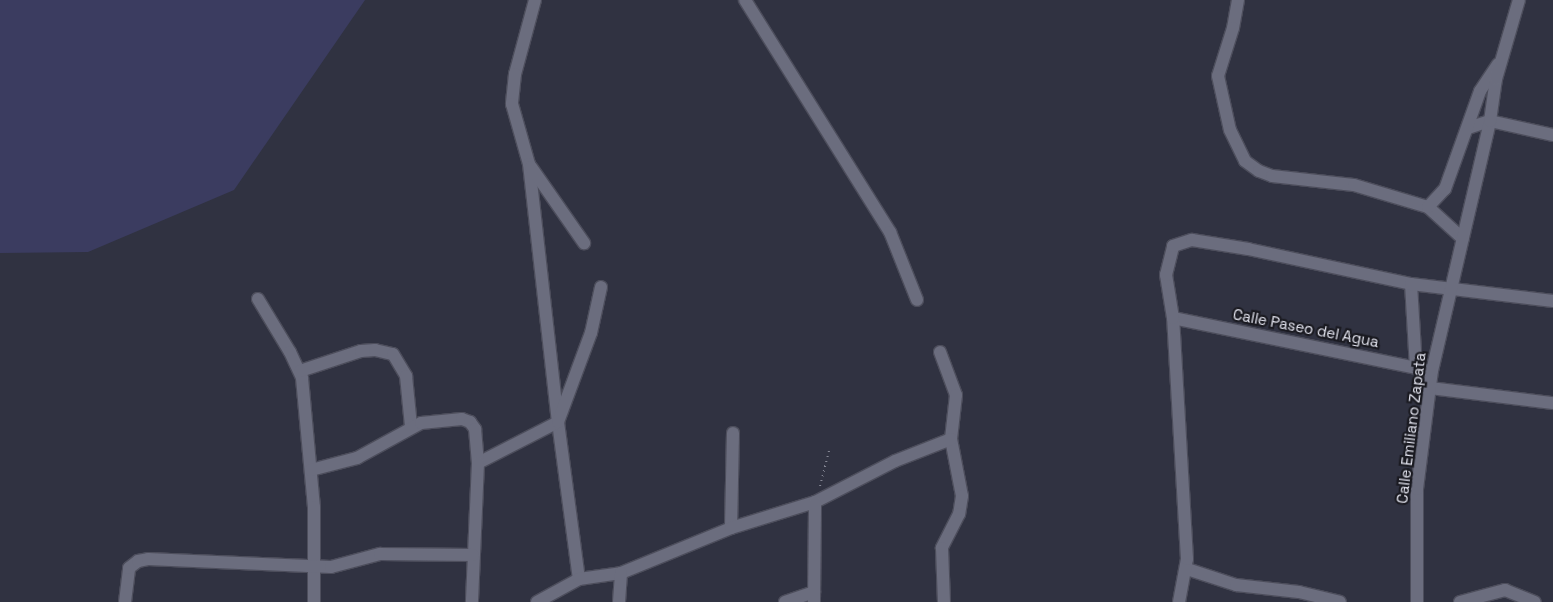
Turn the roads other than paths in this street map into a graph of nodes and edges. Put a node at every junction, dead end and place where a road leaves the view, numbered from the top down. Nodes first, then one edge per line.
1 (534, 0) edge
2 (745, 0) edge
3 (1238, 0) edge
4 (1519, 0) edge
5 (1505, 56) junction
6 (1490, 121) junction
7 (1468, 128) junction
8 (1553, 135) edge
9 (529, 164) junction
10 (1428, 207) junction
11 (1463, 239) junction
12 (584, 243) dead end
13 (1411, 284) junction
14 (601, 287) dead end
15 (1452, 289) junction
16 (258, 300) dead end
17 (917, 300) dead end
18 (1553, 301) edge
19 (1173, 318) junction
20 (940, 352) dead end
21 (1416, 367) junction
22 (1432, 371) junction
23 (300, 372) junction
24 (1430, 388) junction
25 (1553, 403) edge
26 (558, 422) junction
27 (411, 426) junction
28 (733, 433) dead end
29 (951, 439) junction
30 (478, 463) junction
31 (311, 470) junction
32 (815, 502) junction
33 (731, 528) junction
34 (473, 555) junction
35 (315, 567) junction
36 (1187, 569) junction
37 (621, 572) junction
38 (579, 579) junction
39 (814, 597) edge
40 (553, 599) edge
41 (125, 602) edge
42 (314, 602) edge
43 (472, 602) edge
44 (537, 602) edge
45 (618, 602) edge
46 (785, 602) edge
47 (944, 602) edge
48 (1179, 602) edge
49 (1340, 602) edge
50 (1417, 602) edge
51 (1460, 602) edge
52 (1535, 602) edge

1 - 9 street
2 - 17 street
3 - 10 street
4 - 5 street
5 - 6 street, Calle Emiliano Zapata
5 - 7 street
6 - 7 street
6 - 8 street
6 - 11 street, Calle Emiliano Zapata
7 - 10 street
9 - 12 street
9 - 26 street
10 - 11 street
11 - 15 street, Calle Emiliano Zapata
13 - 15 street
13 - 19 street
13 - 21 street, Calle Emiliano Zapata
14 - 26 street
15 - 18 street
15 - 22 street, Calle Emiliano Zapata
16 - 23 street
19 - 21 street, Calle Paseo del Agua
19 - 36 street
20 - 29 street
21 - 22 street, Calle Paseo del Agua
22 - 24 street, Calle Emiliano Zapata
23 - 27 street
23 - 31 street
24 - 25 street
24 - 50 street, Calle Emiliano Zapata
26 - 30 street
26 - 38 street
27 - 30 street
27 - 31 street
28 - 33 street
29 - 32 street
29 - 47 street
30 - 34 street
31 - 35 street
32 - 33 street
32 - 39 street
33 - 37 street
34 - 35 street
34 - 43 street
35 - 41 street
35 - 42 street
36 - 48 street
36 - 49 street
37 - 38 street
37 - 45 street
38 - 40 street
39 - 46 street
40 - 44 street
51 - 52 street

